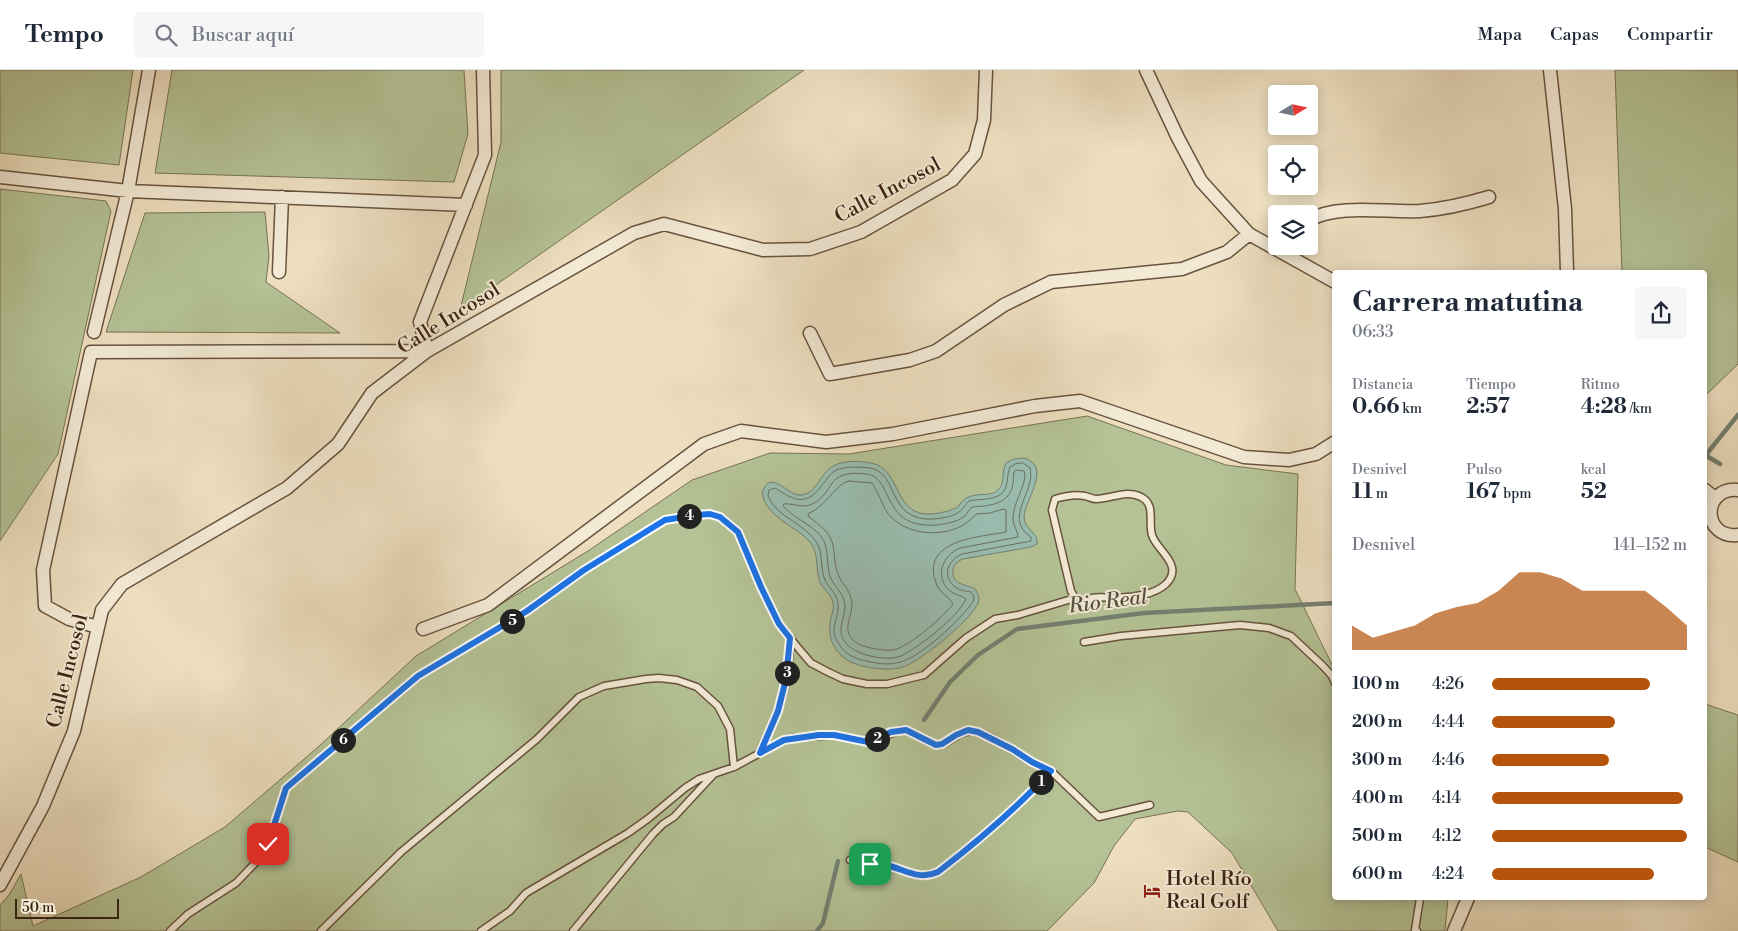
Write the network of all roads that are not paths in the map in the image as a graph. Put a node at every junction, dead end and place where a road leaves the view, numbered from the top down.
1 (149, 70) edge
2 (483, 70) edge
3 (986, 70) edge
4 (1146, 70) edge
5 (1550, 70) edge
6 (0, 177) edge
7 (128, 191) junction
8 (282, 197) junction
9 (1489, 198) dead end
10 (466, 205) junction
11 (1318, 217) edge
12 (1249, 234) junction
13 (1268, 243) edge
14 (1291, 255) edge
15 (1568, 270) edge
16 (279, 272) dead end
17 (1332, 280) edge
18 (94, 332) dead end
19 (810, 334) dead end
20 (427, 350) junction
21 (1332, 444) edge
22 (1738, 490) edge
23 (1710, 494) edge
24 (1708, 510) edge
25 (1738, 535) edge
26 (1082, 602) dead end
27 (98, 627) junction
28 (423, 629) dead end
29 (790, 638) junction
30 (1084, 642) dead end
31 (1332, 676) edge
32 (760, 753) junction
33 (734, 767) junction
34 (1051, 771) junction
35 (714, 774) junction
36 (1150, 805) dead end
37 (850, 860) dead end
38 (0, 885) edge
39 (1420, 900) edge
40 (1467, 900) edge
41 (170, 931) edge
42 (321, 931) edge
43 (481, 931) edge
44 (573, 931) edge
45 (1417, 931) edge
46 (1454, 931) edge

1 - 7 street
2 - 10 street
3 - 20 street, Calle Incosol
4 - 12 street
5 - 15 street
6 - 7 street
7 - 8 street
7 - 18 street
8 - 10 street
8 - 16 street
9 - 11 street
10 - 20 street
12 - 13 street
12 - 19 street
14 - 17 street
20 - 27 street, Calle Incosol
20 - 27 street
21 - 28 street
22 - 23 street
23 - 24 street
24 - 25 street
26 - 29 lane
27 - 38 street, Calle Incosol
29 - 32 lane
29 - 41 lane
30 - 31 lane
32 - 33 lane
32 - 34 lane
33 - 35 lane
33 - 42 lane
34 - 36 lane
34 - 37 lane
35 - 43 lane
35 - 44 lane
39 - 45 lane
40 - 46 street

